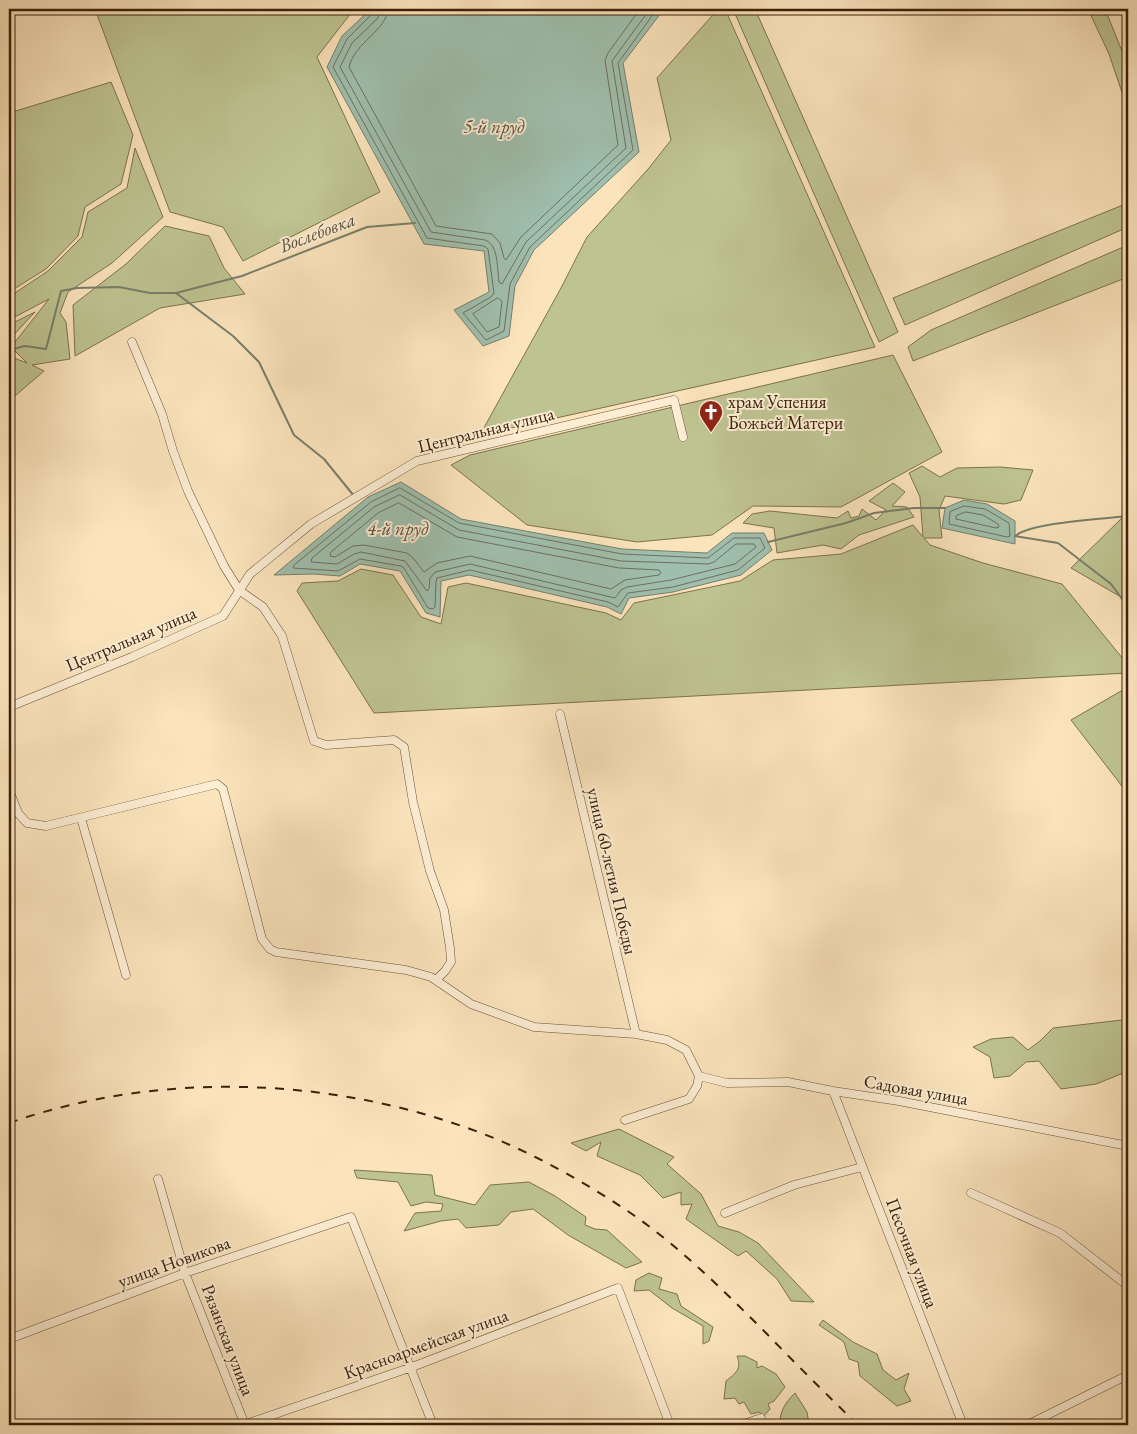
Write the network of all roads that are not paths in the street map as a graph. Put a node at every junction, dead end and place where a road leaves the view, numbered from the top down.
1 (132, 342) dead end
2 (683, 438) dead end
3 (239, 590) junction
4 (9, 707) edge
5 (560, 714) dead end
6 (9, 790) edge
7 (81, 818) junction
8 (126, 975) dead end
9 (436, 980) junction
10 (636, 1034) junction
11 (698, 1076) junction
12 (833, 1091) junction
13 (625, 1120) dead end
14 (1128, 1146) edge
15 (862, 1167) junction
16 (158, 1179) dead end
17 (971, 1194) dead end
18 (725, 1213) dead end
19 (185, 1273) junction
20 (1128, 1286) edge
21 (9, 1339) edge
22 (412, 1367) junction
23 (1128, 1375) edge
24 (761, 1418) dead end
25 (244, 1425) edge
26 (433, 1425) edge
27 (670, 1425) edge
28 (741, 1425) edge
29 (962, 1425) edge
30 (1026, 1425) edge

1 - 3 street
2 - 3 street, Центральная улица
3 - 4 street, Центральная улица
3 - 9 street
5 - 10 street, улица 60-летия Победы
6 - 7 street
7 - 8 street
7 - 9 street
9 - 10 street
10 - 11 street
11 - 12 street, Садовая улица
11 - 13 street
12 - 14 street, Садовая улица
12 - 15 street, Песочная улица
15 - 18 street
15 - 29 street, Песочная улица
16 - 19 street, Рязанская улица
17 - 20 street
19 - 21 street, улица Новикова
19 - 22 street, улица Новикова
19 - 25 street, Рязанская улица
22 - 25 street, Красноармейская улица
22 - 26 street
22 - 27 street, Красноармейская улица
23 - 30 street
24 - 28 street

